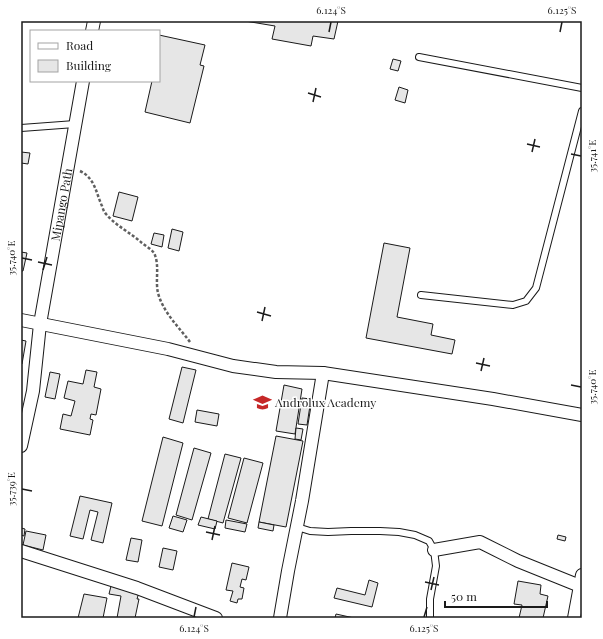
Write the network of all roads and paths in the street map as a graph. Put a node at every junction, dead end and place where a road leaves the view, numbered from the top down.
1 (419, 57) dead end
2 (83, 82) edge
3 (582, 88) edge
4 (582, 112) edge
5 (75, 124) junction
6 (21, 128) edge
7 (68, 168) junction
8 (420, 295) dead end
9 (21, 320) edge
10 (40, 324) junction
11 (195, 356) junction
12 (323, 373) junction
13 (582, 415) edge
14 (21, 446) edge
15 (297, 527) junction
16 (434, 550) junction
17 (21, 551) edge
18 (581, 580) edge
19 (430, 617) dead end
20 (216, 618) edge
21 (280, 618) edge
22 (574, 618) edge

1 - 3 lane
2 - 5 street, Mipango Path
4 - 8 lane
5 - 6 lane
5 - 7 street, Mipango Path
7 - 10 street, Mipango Path
7 - 11 path
9 - 10 street
10 - 11 street
10 - 14 street, Mipango Path
11 - 12 street
12 - 13 street
12 - 15 street
15 - 16 lane
15 - 21 street
16 - 18 street
16 - 19 lane
17 - 20 street
18 - 22 street

